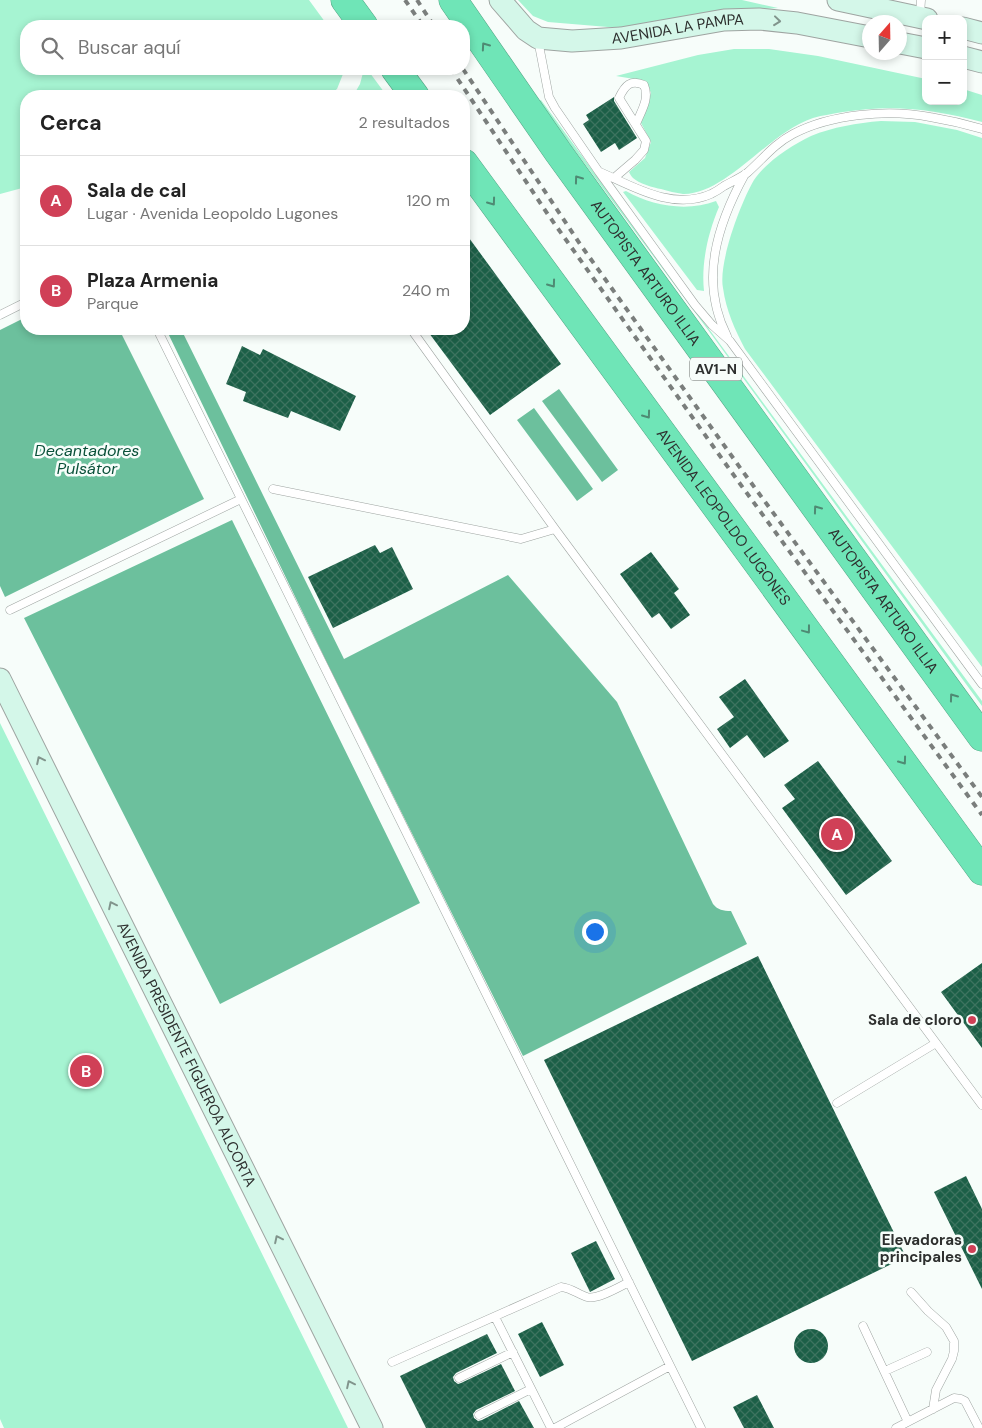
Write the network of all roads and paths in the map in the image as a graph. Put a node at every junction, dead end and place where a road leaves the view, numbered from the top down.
1 (345, 0) edge
2 (453, 0) edge
3 (500, 0) edge
4 (838, 0) edge
5 (923, 12) edge
6 (360, 20) edge
7 (467, 20) edge
8 (470, 25) edge
9 (862, 35) edge
10 (538, 38) junction
11 (907, 44) edge
12 (922, 47) edge
13 (967, 58) edge
14 (982, 62) edge
15 (399, 75) edge
16 (411, 90) edge
17 (636, 124) junction
18 (982, 129) edge
19 (470, 171) edge
20 (599, 172) junction
21 (745, 174) junction
22 (614, 178) junction
23 (20, 305) edge
24 (0, 315) edge
25 (160, 335) edge
26 (414, 335) edge
27 (730, 342) junction
28 (273, 489) dead end
29 (241, 499) junction
30 (555, 529) junction
31 (10, 610) dead end
32 (0, 679) edge
33 (982, 684) edge
34 (982, 736) edge
35 (982, 871) edge
36 (936, 1043) junction
37 (837, 1103) dead end
38 (982, 1105) edge
39 (628, 1282) junction
40 (911, 1292) dead end
41 (495, 1317) junction
42 (863, 1326) dead end
43 (513, 1352) junction
44 (927, 1352) dead end
45 (392, 1362) dead end
46 (670, 1366) junction
47 (885, 1371) junction
48 (459, 1378) dead end
49 (531, 1388) junction
50 (934, 1409) junction
51 (480, 1415) dead end
52 (908, 1422) junction
53 (372, 1428) edge
54 (551, 1428) edge
55 (555, 1428) edge
56 (700, 1428) edge
57 (896, 1428) edge
58 (979, 1428) edge

1 - 6 highway
7 -> 2 highway, AUTOPISTA ARTURO ILLIA / AV1-N
3 - 10 main road
4 - 5 main road
34 -> 8 highway, AUTOPISTA ARTURO ILLIA / AV1-N
10 -> 9 main road, AVENIDA LA PAMPA
10 - 20 lane
11 - 12 main road
13 - 14 main road
15 - 16 highway
17 - 17 lane
17 - 22 lane
18 - 21 lane
19 -> 35 highway, AVENIDA LEOPOLDO LUGONES
20 - 22 lane
20 - 27 lane
21 - 22 lane
21 - 27 lane
23 - 24 lane
25 - 29 lane
26 - 30 lane
27 - 33 lane
28 - 30 lane
29 - 31 lane
29 - 39 lane
30 - 36 lane
53 -> 32 main road, AVENIDA PRESIDENTE FIGUEROA ALCORTA
36 - 37 lane
36 - 38 lane
39 - 41 lane
39 - 46 lane
40 - 50 lane
41 - 43 lane
41 - 45 lane
42 - 47 lane
43 - 48 lane
43 - 49 lane
44 - 47 lane
46 - 55 lane
46 - 56 lane
47 - 52 lane
49 - 51 lane
49 - 54 lane
50 - 52 lane
50 - 58 lane
52 - 57 lane

